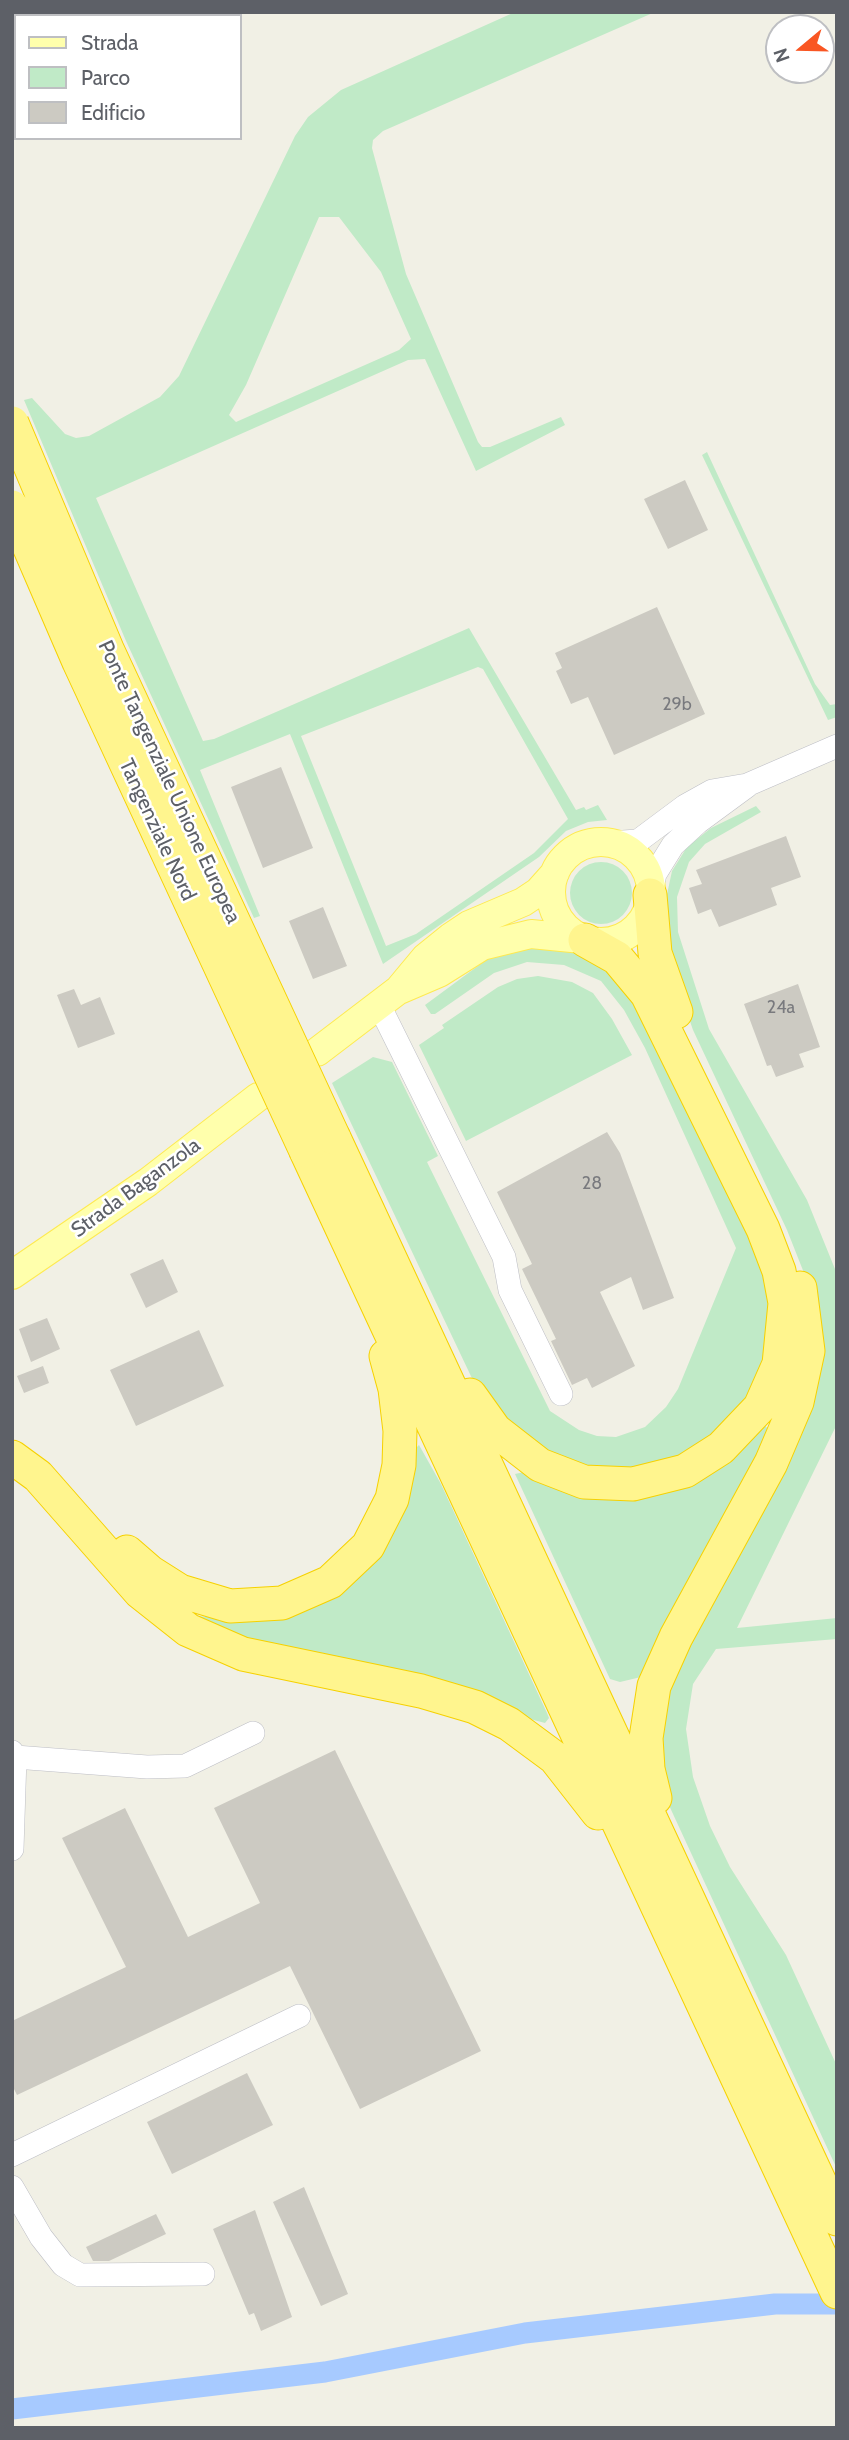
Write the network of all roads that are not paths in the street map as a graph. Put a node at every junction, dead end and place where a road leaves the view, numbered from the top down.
1 (12, 423) edge
2 (12, 507) edge
3 (837, 746) edge
4 (752, 783) junction
5 (608, 843) junction
6 (555, 873) junction
7 (650, 895) junction
8 (585, 940) junction
9 (388, 998) junction
10 (317, 1052) dead end
11 (258, 1097) dead end
12 (319, 1154) junction
13 (361, 1195) junction
14 (12, 1275) edge
15 (561, 1394) dead end
16 (12, 1438) edge
17 (12, 1457) edge
18 (253, 1733) dead end
19 (14, 1754) edge
20 (13, 1840) edge
21 (701, 1927) junction
22 (299, 2016) dead end
23 (729, 2061) junction
24 (12, 2155) edge
25 (12, 2188) edge
26 (837, 2219) edge
27 (204, 2274) dead end
28 (837, 2292) edge

1 - 12 highway, Ponte Tangenziale Unione Europea, bridge
2 - 12 highway, Tangenziale Nord, bridge
3 - 4 street
4 - 5 street
4 - 7 street
5 - 6 main road
5 - 7 main road
6 - 8 main road
6 - 9 main road
7 - 8 main road
7 - 21 highway
8 - 9 main road
8 - 13 highway
9 - 10 main road
9 - 15 street
11 - 14 main road, Strada Baganzola
12 - 13 highway
12 - 16 highway
12 - 23 highway
13 - 21 highway
17 - 23 highway
18 - 19 street
19 - 20 street
21 - 26 highway
22 - 24 street
23 - 28 highway
25 - 27 street

